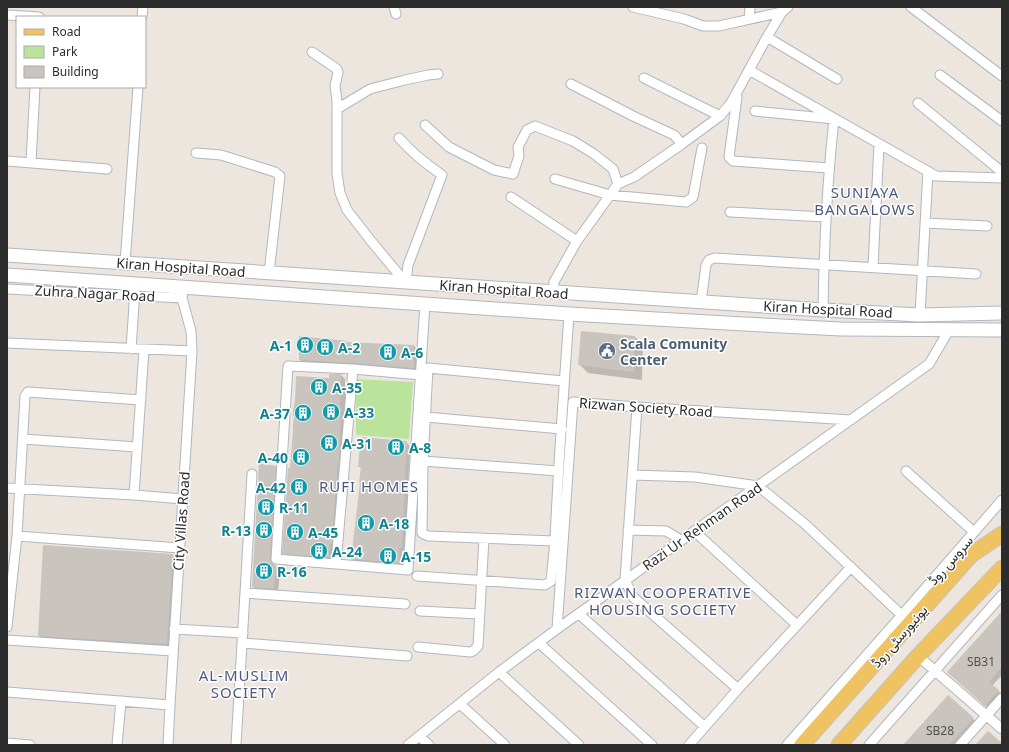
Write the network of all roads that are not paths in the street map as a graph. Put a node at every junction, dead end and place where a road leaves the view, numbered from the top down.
1 (633, 7) edge
2 (750, 7) edge
3 (911, 7) edge
4 (785, 10) edge
5 (7, 15) edge
6 (23, 16) edge
7 (749, 19) junction
8 (767, 37) junction
9 (312, 52) dead end
10 (749, 70) junction
11 (438, 74) dead end
12 (940, 74) dead end
13 (1002, 76) edge
14 (644, 78) dead end
15 (837, 80) dead end
16 (571, 84) dead end
17 (35, 88) edge
18 (138, 88) edge
19 (737, 91) junction
20 (918, 103) dead end
21 (337, 109) junction
22 (755, 111) dead end
23 (720, 116) junction
24 (834, 119) junction
25 (1002, 121) edge
26 (425, 124) dead end
27 (399, 138) dead end
28 (682, 144) junction
29 (879, 144) junction
30 (702, 148) dead end
31 (196, 153) dead end
32 (7, 161) edge
33 (31, 162) junction
34 (829, 168) junction
35 (107, 169) dead end
36 (928, 171) junction
37 (1002, 172) edge
38 (1002, 178) edge
39 (555, 179) dead end
40 (618, 184) junction
41 (610, 195) junction
42 (511, 197) dead end
43 (730, 212) dead end
44 (826, 217) junction
45 (925, 222) junction
46 (987, 226) dead end
47 (577, 241) junction
48 (7, 255) edge
49 (125, 263) junction
50 (824, 265) junction
51 (873, 267) junction
52 (922, 270) junction
53 (269, 273) junction
54 (976, 274) dead end
55 (7, 275) edge
56 (406, 283) junction
57 (7, 289) edge
58 (135, 290) junction
59 (553, 292) junction
60 (183, 293) junction
61 (701, 302) junction
62 (425, 303) junction
63 (823, 310) junction
64 (842, 310) junction
65 (1002, 313) edge
66 (569, 314) junction
67 (920, 314) junction
68 (841, 330) junction
69 (949, 330) junction
70 (1002, 330) edge
71 (7, 342) edge
72 (131, 349) junction
73 (144, 350) junction
74 (192, 351) junction
75 (353, 370) junction
76 (421, 375) junction
77 (564, 381) junction
78 (141, 400) junction
79 (637, 407) junction
80 (426, 417) junction
81 (851, 420) junction
82 (562, 429) junction
83 (23, 439) junction
84 (137, 447) junction
85 (423, 462) junction
86 (558, 471) junction
87 (906, 471) dead end
88 (252, 474) dead end
89 (632, 474) junction
90 (758, 486) junction
91 (7, 488) edge
92 (20, 488) junction
93 (134, 495) junction
94 (183, 499) junction
95 (1002, 500) edge
96 (628, 530) junction
97 (694, 531) junction
98 (974, 532) junction
99 (1002, 534) edge
100 (17, 536) junction
101 (484, 538) junction
102 (682, 540) junction
103 (554, 541) junction
104 (180, 548) junction
105 (336, 563) junction
106 (851, 567) junction
107 (1002, 568) edge
108 (417, 576) dead end
109 (482, 580) junction
110 (625, 580) junction
111 (245, 593) junction
112 (1002, 595) edge
113 (405, 604) dead end
114 (420, 611) dead end
115 (479, 614) junction
116 (579, 614) junction
117 (906, 619) junction
118 (797, 625) junction
119 (7, 627) edge
120 (174, 629) junction
121 (557, 629) junction
122 (243, 633) junction
123 (7, 640) edge
124 (243, 643) junction
125 (539, 643) junction
126 (418, 647) dead end
127 (173, 651) junction
128 (406, 656) dead end
129 (918, 656) junction
130 (935, 670) junction
131 (499, 672) junction
132 (738, 689) junction
133 (7, 692) edge
134 (1002, 698) edge
135 (121, 701) junction
136 (460, 704) junction
137 (170, 705) junction
138 (986, 715) junction
139 (705, 727) junction
140 (1002, 729) edge
141 (420, 736) junction
142 (7, 743) edge
143 (30, 745) edge
144 (117, 745) edge
145 (168, 745) edge
146 (236, 745) edge
147 (408, 745) edge
148 (429, 745) edge
149 (505, 745) edge
150 (579, 745) edge
151 (652, 745) edge
152 (689, 745) edge
153 (787, 745) edge
154 (802, 745) edge
155 (839, 745) edge
156 (869, 745) edge
157 (960, 745) edge

1 - 7 street
2 - 7 street
3 - 13 street
4 - 7 street
4 - 8 street
5 - 6 street
8 - 10 street
8 - 15 street
9 - 21 street
10 - 19 street
10 - 24 street
11 - 21 street
12 - 25 street
14 - 23 street
16 - 28 street
17 - 33 street
18 - 49 street
19 - 23 street
19 - 34 street
20 - 37 street
21 - 56 street
22 - 24 street
23 - 28 street
24 - 29 street
24 - 34 street
26 - 40 street
27 - 56 street
28 - 40 street
29 - 36 street
29 - 51 street
30 - 41 street
31 - 53 street
32 - 33 street
33 - 35 street
34 - 44 street
36 - 38 street
36 - 45 street
39 - 41 street
40 - 41 street
41 - 47 street
42 - 47 street
43 - 44 street
44 - 50 street
45 - 46 street
45 - 52 street
47 - 59 street
48 - 49 main road, Kiran Hospital Road
49 - 53 main road, Kiran Hospital Road
50 - 51 street
50 - 61 street
50 - 63 street
51 - 52 street
52 - 54 street
52 - 67 street
53 - 56 main road, Kiran Hospital Road
55 - 58 main road, Kiran Hospital Road
56 - 59 main road, Kiran Hospital Road
57 - 58 street, Zuhra Nagar Road
58 - 60 main road, Kiran Hospital Road
58 - 72 street
59 - 61 main road, Kiran Hospital Road
60 - 62 main road, Kiran Hospital Road
60 - 74 street, City Villas Road
61 - 63 main road, Kiran Hospital Road
62 - 66 main road, Kiran Hospital Road
62 - 76 street
63 - 64 main road, Kiran Hospital Road
64 - 67 main road, Kiran Hospital Road
64 - 68 main road
65 - 67 main road, Kiran Hospital Road
66 - 68 main road, Kiran Hospital Road
66 - 77 street
68 - 69 main road, Kiran Hospital Road
69 - 70 main road, Kiran Hospital Road
69 - 81 street, Razi Ur Rehman Road
71 - 72 street
72 - 73 street
73 - 74 street
73 - 78 street
74 - 94 street, City Villas Road
75 - 76 street
75 - 105 street
75 - 105 street
76 - 105 street
77 - 80 street
77 - 82 street
78 - 83 street
78 - 84 street
79 - 81 street, Rizwan Society Road
79 - 89 street
79 - 121 street, Rizwan Society Road
80 - 82 street
80 - 85 street
81 - 90 street, Razi Ur Rehman Road
82 - 86 street
83 - 84 street
83 - 92 street
84 - 93 street
85 - 86 street
85 - 101 street
86 - 103 street
87 - 98 street
88 - 111 street
89 - 90 street
89 - 96 street
90 - 97 street, Razi Ur Rehman Road
90 - 106 street
91 - 92 street
92 - 93 street
92 - 100 street
93 - 94 street
94 - 104 street, City Villas Road
95 - 98 street, سروس روڈ
96 - 102 street
96 - 110 street
97 - 102 street, Razi Ur Rehman Road
97 - 118 street
98 - 117 street, سروس روڈ
99 - 117 main road, یونیورسٹی روڈ
100 - 104 street
100 - 119 street
101 - 103 street
101 - 109 street
102 - 110 street, Razi Ur Rehman Road
103 - 109 street
104 - 120 street, City Villas Road
106 - 117 street
106 - 118 street
107 - 129 main road, یونیورسٹی روڈ
108 - 109 street
109 - 115 street
110 - 116 street, Razi Ur Rehman Road
110 - 132 street
111 - 113 street
111 - 122 street
112 - 130 street
114 - 115 street
115 - 126 street
116 - 121 street, Razi Ur Rehman Road
116 - 139 street
117 - 153 street, سروس روڈ
117 - 154 main road, یونیورسٹی روڈ
118 - 132 street
120 - 122 street
120 - 127 street, City Villas Road
121 - 125 street, Razi Ur Rehman Road
122 - 124 street
123 - 127 street
124 - 128 street
124 - 146 street
125 - 131 street, Razi Ur Rehman Road
125 - 151 street
127 - 137 street, City Villas Road
129 - 130 street
129 - 155 main road, یونیورسٹی روڈ
130 - 138 street
130 - 156 street
131 - 136 street, Razi Ur Rehman Road
131 - 150 street
132 - 139 street
133 - 135 street
134 - 138 street
135 - 137 street
135 - 144 street
136 - 141 street, Razi Ur Rehman Road
136 - 149 street
137 - 145 street, City Villas Road
138 - 140 street
138 - 157 street
139 - 152 street
141 - 147 street, Razi Ur Rehman Road
141 - 148 street
142 - 143 street

